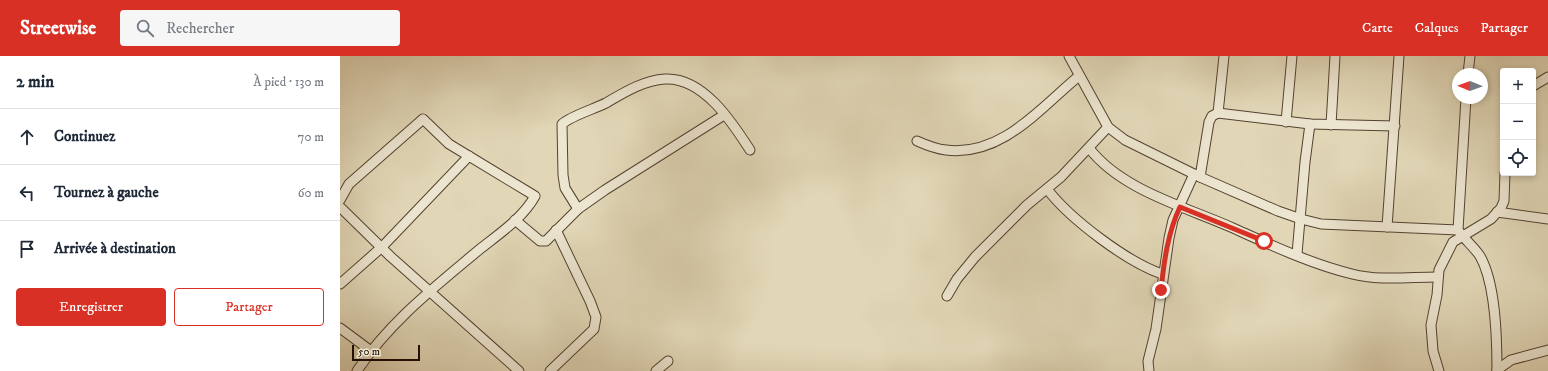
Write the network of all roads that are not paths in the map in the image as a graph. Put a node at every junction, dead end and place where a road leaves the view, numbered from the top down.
1 (1069, 56) edge
2 (1224, 56) edge
3 (1292, 56) edge
4 (1335, 56) edge
5 (1399, 56) edge
6 (1470, 56) edge
7 (1469, 68) edge
8 (1079, 76) junction
9 (1548, 77) edge
10 (1536, 84) edge
11 (1466, 104) edge
12 (1218, 113) junction
13 (724, 115) junction
14 (1286, 122) junction
15 (1310, 124) junction
16 (1331, 125) junction
17 (1395, 126) junction
18 (1108, 127) junction
19 (917, 141) dead end
20 (1089, 148) junction
21 (750, 150) dead end
22 (469, 156) junction
23 (1197, 175) junction
24 (1505, 176) edge
25 (1047, 189) junction
26 (340, 200) edge
27 (340, 207) edge
28 (1180, 207) junction
29 (578, 209) junction
30 (1497, 212) junction
31 (1301, 219) junction
32 (1548, 219) edge
33 (515, 220) junction
34 (1387, 227) junction
35 (556, 230) junction
36 (1461, 234) junction
37 (382, 247) junction
38 (1297, 254) junction
39 (1162, 274) junction
40 (1437, 277) junction
41 (340, 284) edge
42 (431, 291) junction
43 (947, 296) dead end
44 (340, 328) edge
45 (1548, 350) edge
46 (371, 351) junction
47 (668, 361) dead end
48 (357, 371) edge
49 (518, 371) edge
50 (550, 371) edge
51 (656, 371) edge
52 (1149, 371) edge
53 (1439, 371) edge
54 (1497, 371) edge

1 - 8 street
2 - 12 street
3 - 14 street
4 - 16 street
5 - 17 street
6 - 7 street
8 - 18 street
8 - 19 street
9 - 10 street
11 - 36 street
12 - 14 street
12 - 23 street
13 - 21 street
13 - 29 street
13 - 29 street
14 - 15 street
15 - 16 street
15 - 31 street
16 - 17 street
17 - 34 street
18 - 20 street
18 - 23 street
20 - 25 street
20 - 28 street
22 - 26 street
22 - 33 street
22 - 37 street
23 - 28 street
23 - 31 street
24 - 30 street
25 - 39 street
25 - 43 street
27 - 37 street
28 - 38 street
28 - 39 street
29 - 35 street
30 - 32 street
30 - 36 street
31 - 34 street
31 - 38 street
33 - 35 street
33 - 42 street
34 - 36 street
35 - 50 street
36 - 40 street
36 - 54 street
37 - 41 street
37 - 42 street
38 - 40 street
39 - 52 street
40 - 53 street
42 - 46 street
42 - 49 street
44 - 46 street
45 - 54 street
46 - 48 street
47 - 51 street

